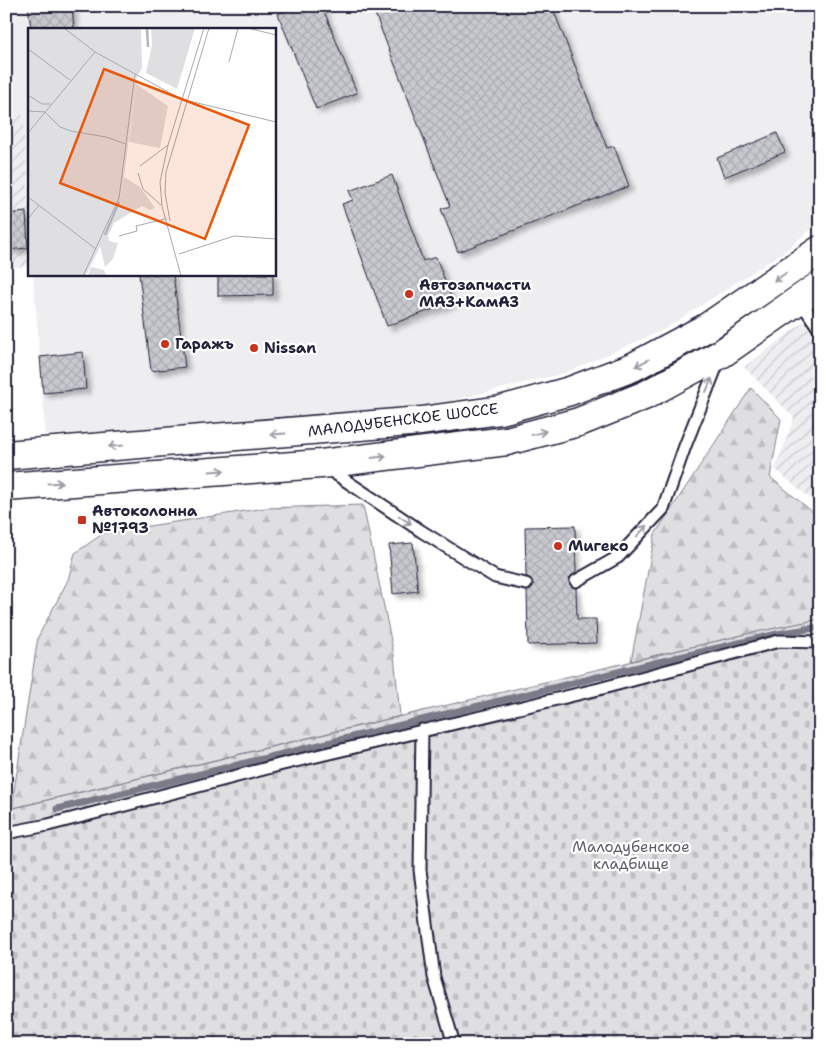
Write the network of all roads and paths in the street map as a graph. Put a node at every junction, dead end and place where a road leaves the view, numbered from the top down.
1 (820, 250) edge
2 (809, 292) edge
3 (820, 330) edge
4 (722, 354) junction
5 (6, 455) edge
6 (321, 464) junction
7 (6, 487) edge
8 (576, 581) dead end
9 (526, 584) dead end
10 (820, 642) edge
11 (422, 730) junction
12 (6, 833) edge
13 (454, 1044) edge

1 -> 5 highway, МАЛОДУБЕНСКОЕ ШОССЕ
2 - 3 lane
2 - 4 highway
6 -> 4 highway
8 -> 4 lane
7 -> 6 highway
6 -> 9 lane
10 - 11 lane
11 - 12 lane
11 - 13 lane

